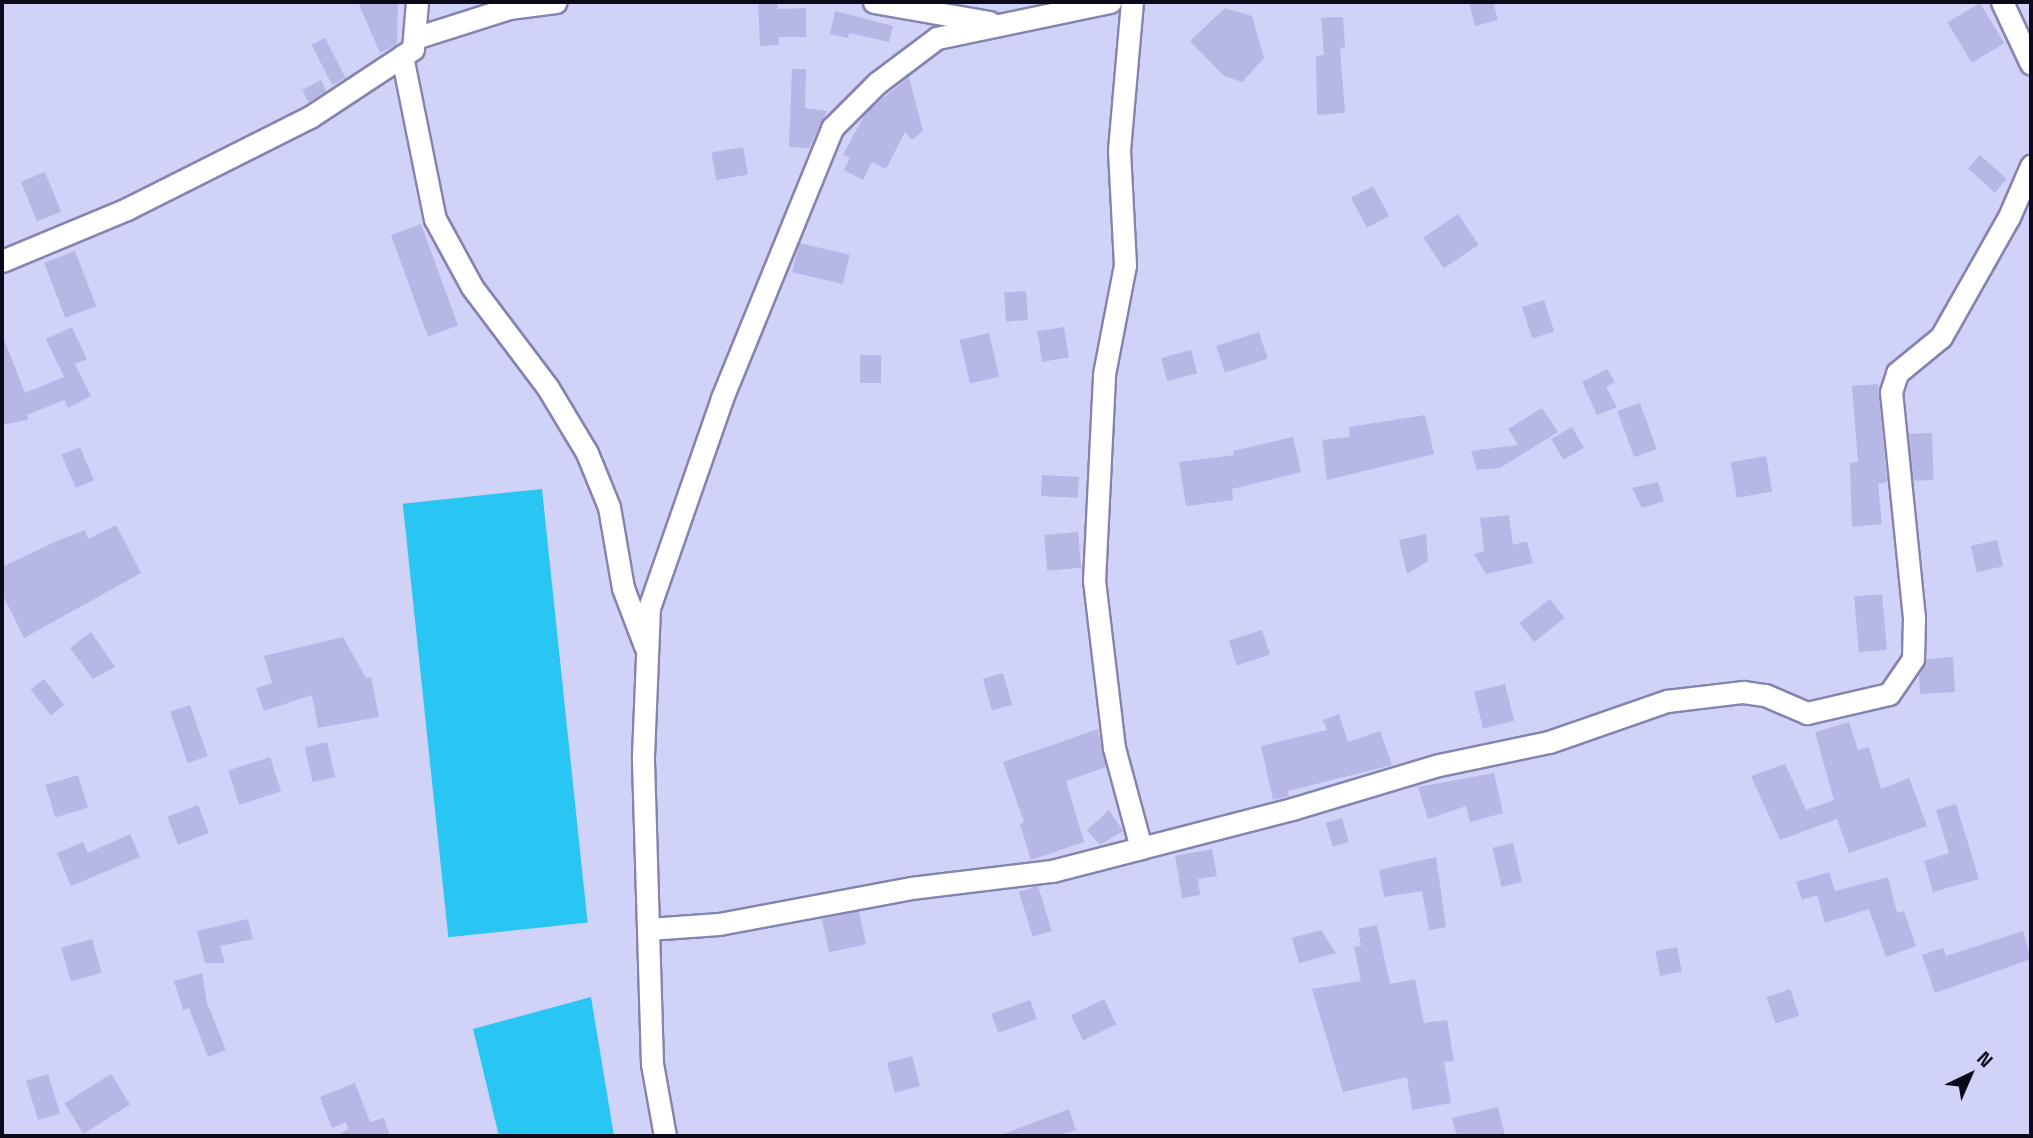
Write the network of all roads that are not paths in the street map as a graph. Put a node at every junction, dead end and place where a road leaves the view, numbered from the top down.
1 (416, 2) edge
2 (556, 2) edge
3 (874, 2) edge
4 (1110, 2) edge
5 (1132, 2) edge
6 (2002, 2) edge
7 (1004, 24) junction
8 (415, 38) junction
9 (402, 56) junction
10 (2031, 64) edge
11 (2031, 166) edge
12 (2, 261) edge
13 (648, 650) junction
14 (1141, 848) junction
15 (648, 929) junction
16 (665, 1136) edge

1 - 8 street
2 - 8 street
3 - 7 street
4 - 7 street
5 - 14 street
6 - 10 street
7 - 13 street
8 - 9 street
9 - 12 street
9 - 13 street
11 - 14 street
13 - 15 street
14 - 15 street
15 - 16 street

